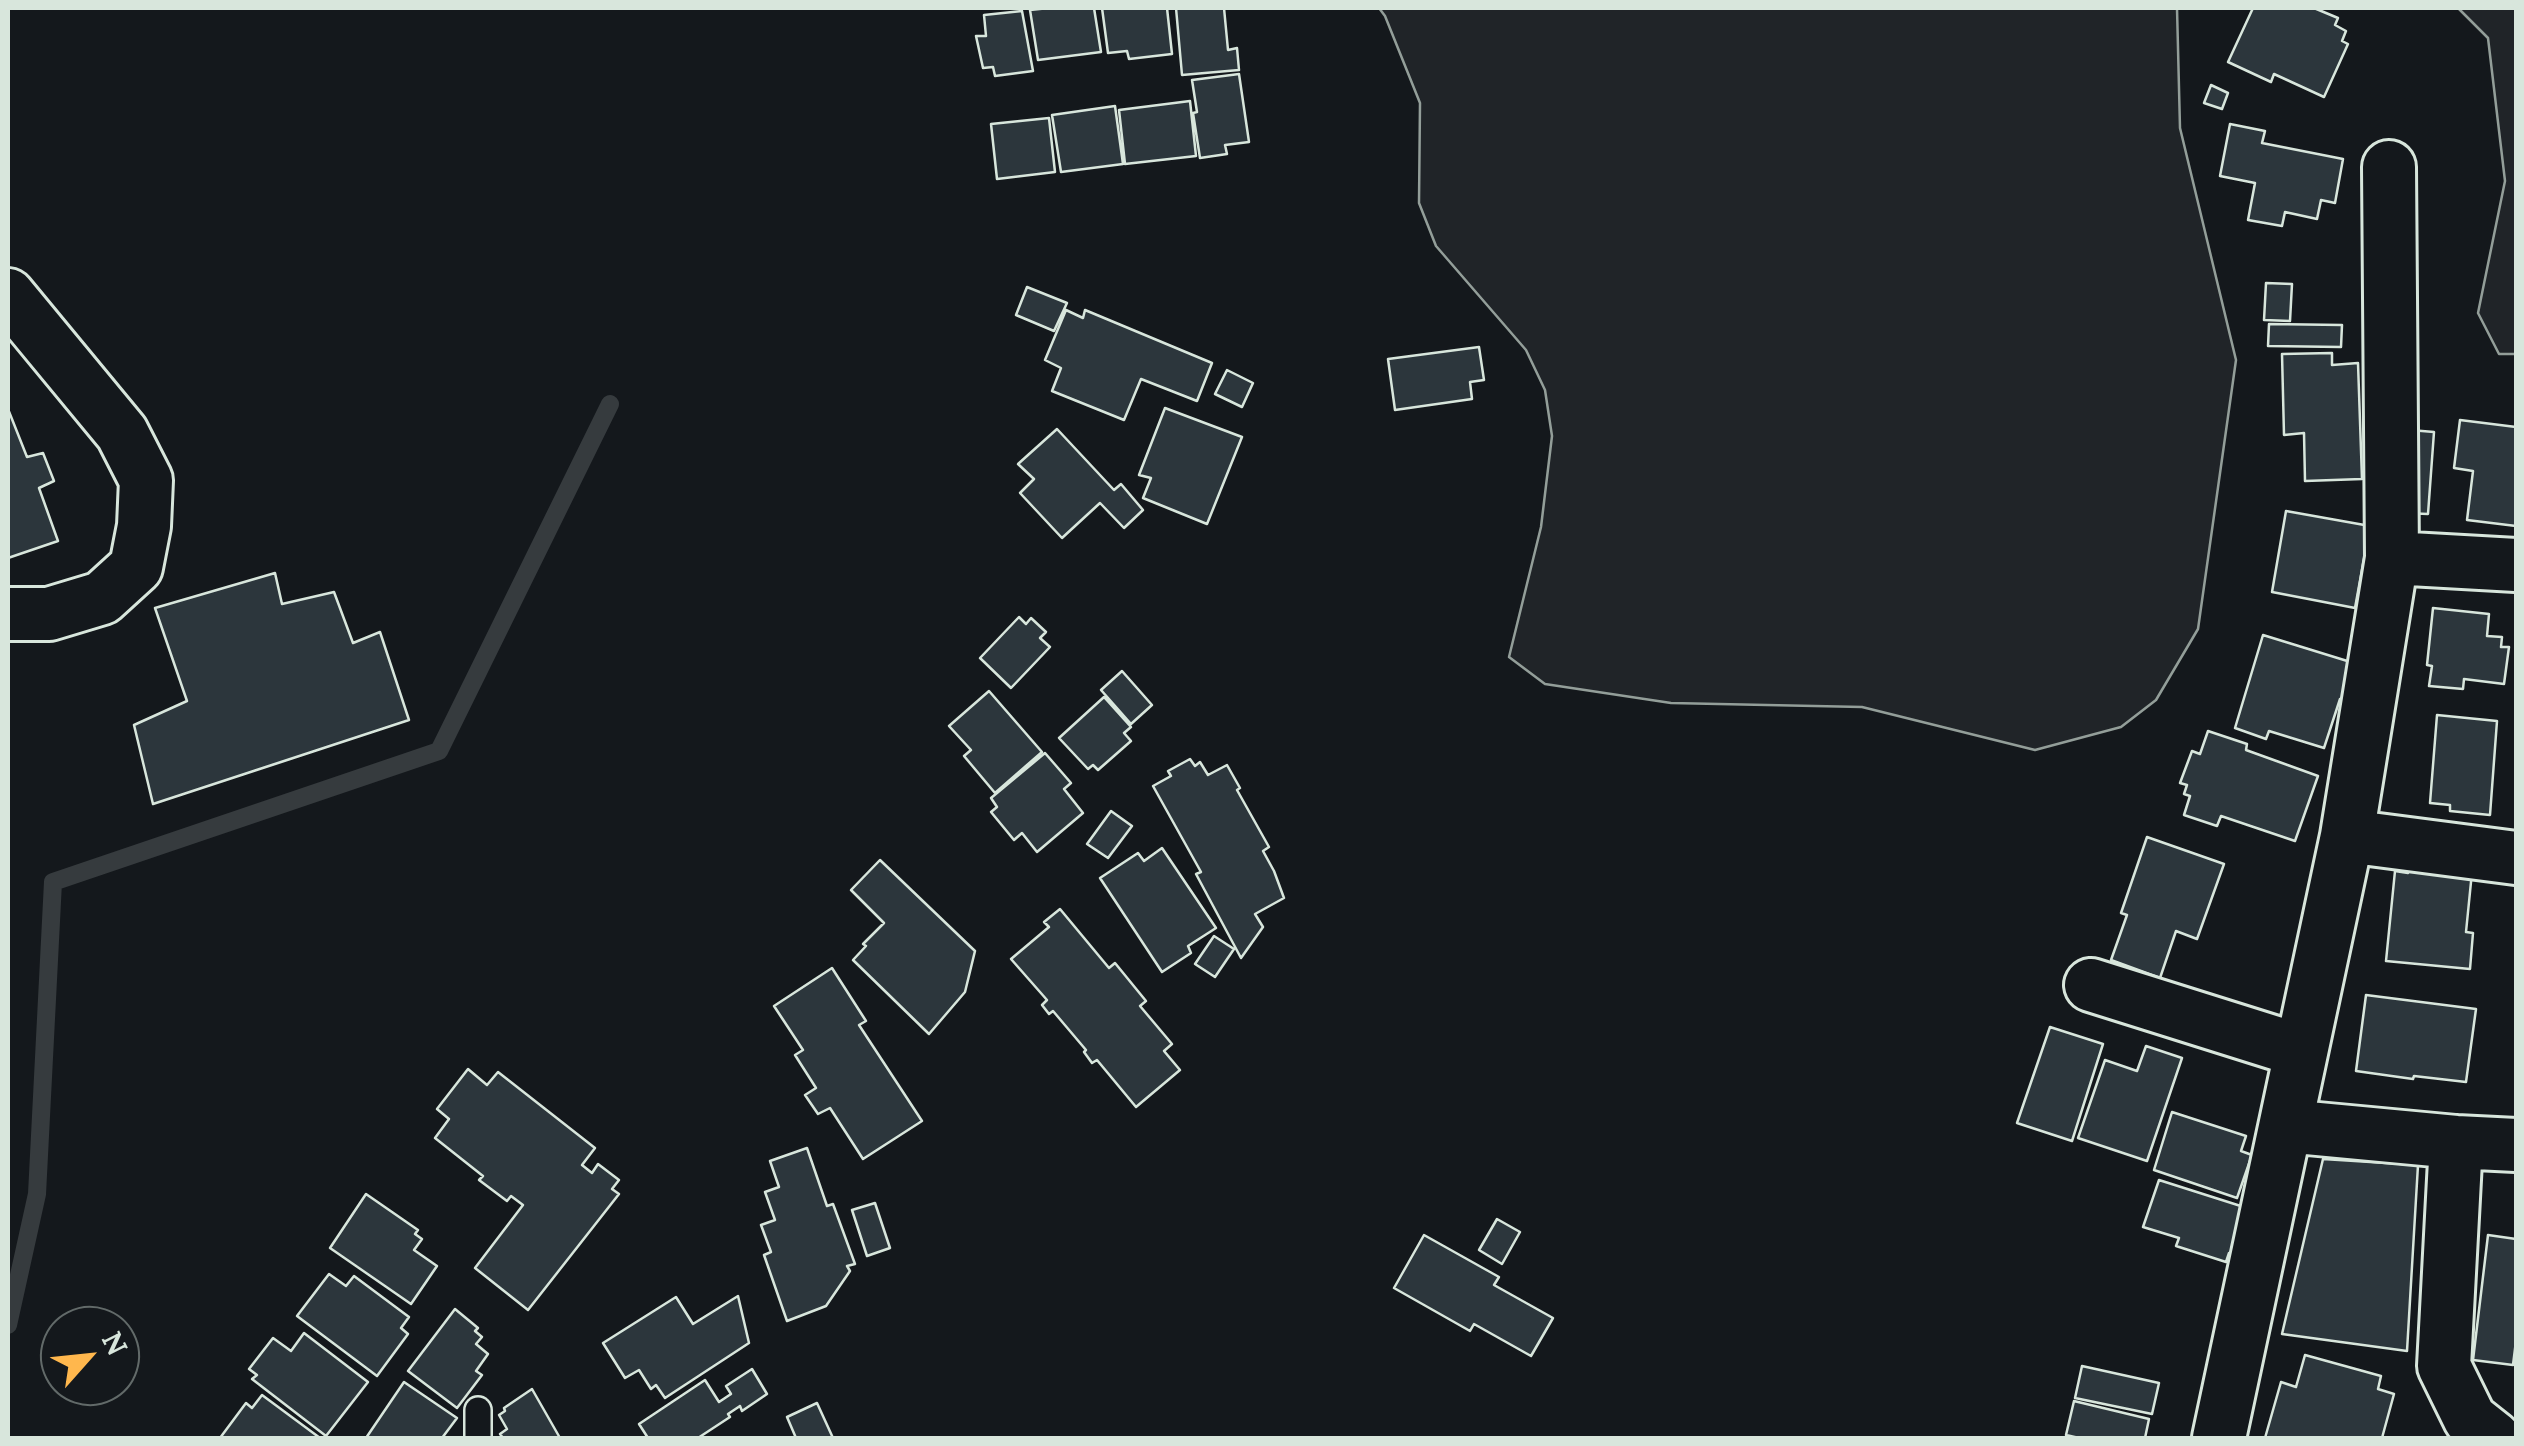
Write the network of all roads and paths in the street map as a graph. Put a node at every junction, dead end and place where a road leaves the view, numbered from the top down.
1 (2388, 166) dead end
2 (8, 295) edge
3 (2392, 558) junction
4 (2516, 565) edge
5 (8, 614) edge
6 (2347, 836) junction
7 (2516, 858) edge
8 (2091, 985) dead end
9 (2301, 1051) junction
10 (2286, 1126) junction
11 (2456, 1142) junction
12 (2516, 1146) edge
13 (478, 1410) dead end
14 (478, 1438) edge
15 (2219, 1438) edge
16 (2494, 1438) edge

1 - 3 street
2 - 5 street
3 - 4 street
3 - 6 street
6 - 7 street
6 - 9 street
8 - 9 street
9 - 10 street
10 - 11 street
10 - 15 street
11 - 12 street
11 - 16 street
13 - 14 lane

